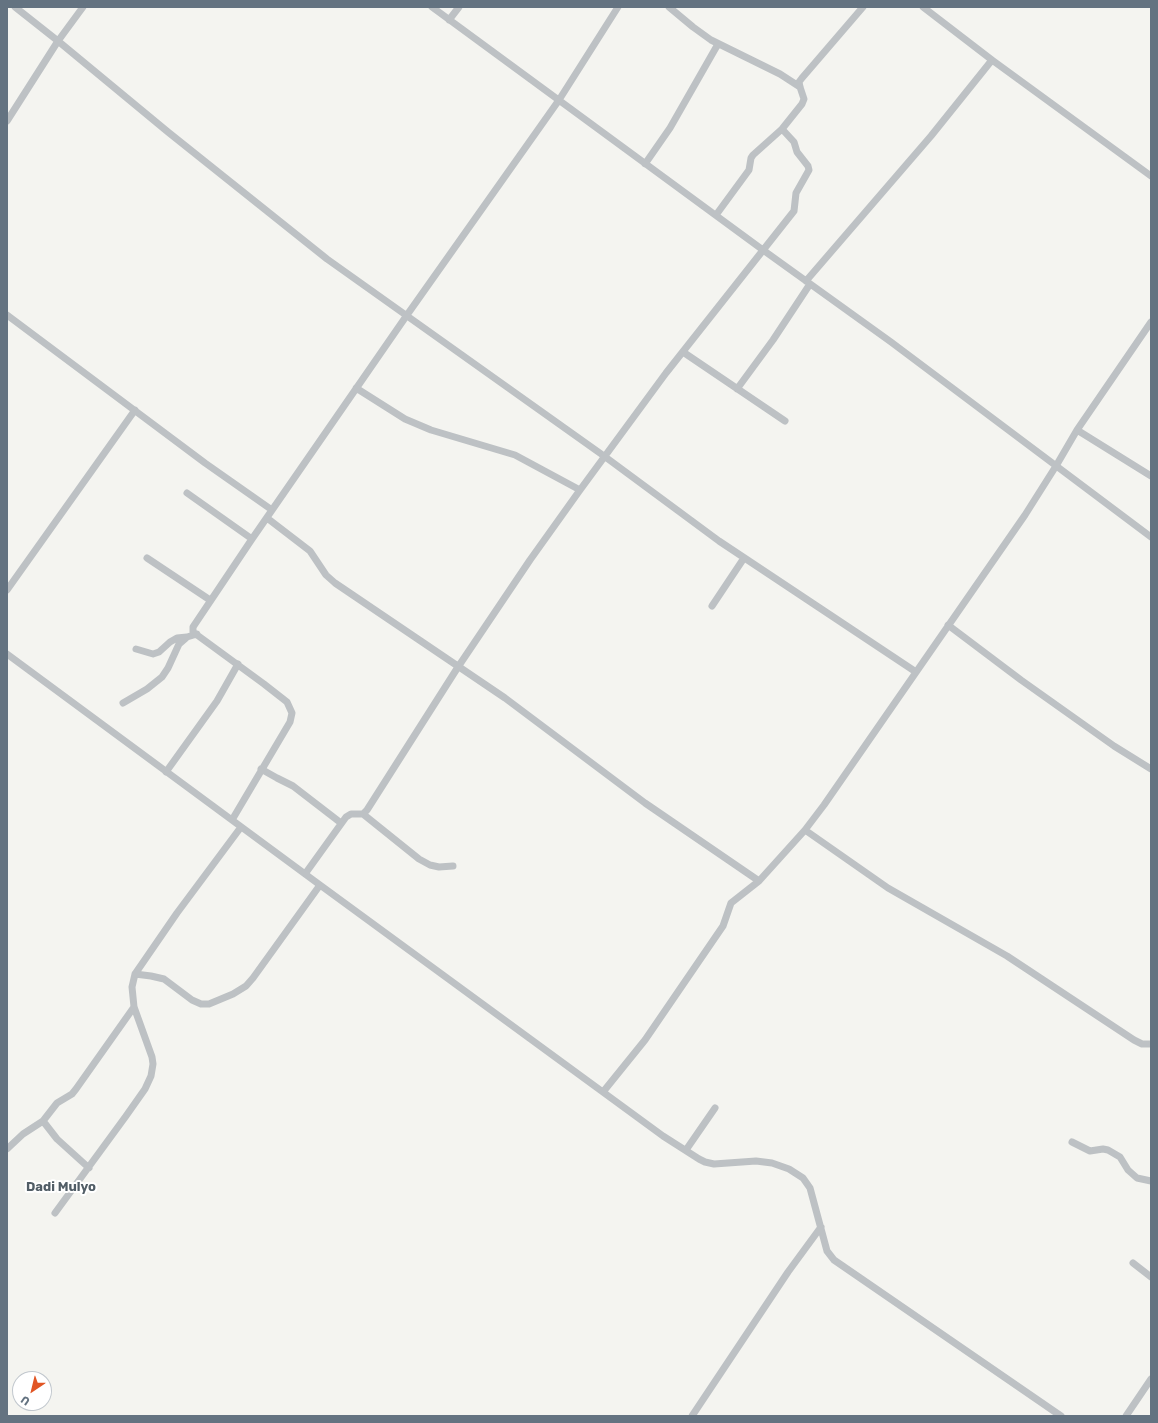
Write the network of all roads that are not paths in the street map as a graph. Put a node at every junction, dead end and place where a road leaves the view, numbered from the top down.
1 (15, 7) edge
2 (83, 7) edge
3 (432, 7) edge
4 (459, 7) edge
5 (618, 7) edge
6 (668, 7) edge
7 (863, 7) edge
8 (923, 7) edge
9 (450, 20) junction
10 (58, 41) junction
11 (718, 44) junction
12 (992, 60) junction
13 (800, 87) junction
14 (559, 100) junction
15 (7, 121) edge
16 (782, 129) junction
17 (645, 164) junction
18 (1151, 176) edge
19 (716, 215) junction
20 (763, 250) junction
21 (808, 283) junction
22 (7, 315) edge
23 (407, 315) junction
24 (1151, 322) edge
25 (683, 352) junction
26 (356, 388) junction
27 (737, 389) junction
28 (135, 410) junction
29 (785, 421) dead end
30 (1076, 430) junction
31 (604, 456) junction
32 (1056, 466) junction
33 (1151, 476) edge
34 (580, 490) junction
35 (187, 493) dead end
36 (272, 510) junction
37 (267, 518) junction
38 (1151, 537) edge
39 (252, 539) junction
40 (147, 558) dead end
41 (744, 558) junction
42 (7, 590) edge
43 (210, 600) junction
44 (712, 606) dead end
45 (948, 625) junction
46 (197, 634) junction
47 (187, 638) junction
48 (136, 649) dead end
49 (7, 654) edge
50 (238, 664) junction
51 (458, 666) junction
52 (916, 672) junction
53 (123, 703) dead end
54 (261, 769) junction
55 (1151, 769) edge
56 (166, 772) junction
57 (363, 814) junction
58 (232, 820) junction
59 (341, 823) junction
60 (241, 827) junction
61 (805, 830) junction
62 (453, 866) dead end
63 (305, 874) junction
64 (759, 880) junction
65 (320, 885) junction
66 (135, 974) junction
67 (134, 1006) junction
68 (1151, 1044) edge
69 (603, 1092) junction
70 (716, 1108) dead end
71 (43, 1121) junction
72 (1072, 1142) dead end
73 (7, 1149) edge
74 (686, 1150) junction
75 (89, 1168) junction
76 (1151, 1181) edge
77 (55, 1213) dead end
78 (821, 1227) junction
79 (1133, 1263) dead end
80 (1151, 1277) edge
81 (1151, 1379) edge
82 (692, 1416) edge
83 (1061, 1416) edge
84 (1126, 1416) edge

1 - 10 street
2 - 10 street
3 - 9 street
4 - 9 street
5 - 14 street
6 - 11 street
7 - 13 street
8 - 12 street
9 - 14 street
10 - 15 street
10 - 23 street
11 - 13 street
11 - 17 street
12 - 18 street
12 - 21 street
13 - 16 street
14 - 17 street
14 - 23 street
16 - 19 street
16 - 20 street
17 - 19 street
19 - 20 street
20 - 21 street
20 - 25 street
21 - 27 street
21 - 32 street
22 - 28 street
23 - 26 street
23 - 31 street
24 - 30 street
25 - 27 street
25 - 31 street
26 - 34 street
26 - 36 street
27 - 29 street
28 - 36 street
28 - 42 street
30 - 32 street
30 - 33 street
31 - 34 street
31 - 41 street
32 - 38 street
32 - 45 street
34 - 51 street
35 - 39 street
36 - 37 street
37 - 39 street
37 - 51 street
39 - 43 street
40 - 43 street
41 - 44 street
41 - 52 street
43 - 46 street
45 - 52 street
45 - 55 street
46 - 47 street
46 - 50 street
47 - 48 street
47 - 53 street
49 - 56 street
50 - 54 street
50 - 56 street
51 - 57 street
51 - 64 street
52 - 61 street
54 - 58 street
54 - 59 street
56 - 58 street
57 - 59 street
57 - 62 street
58 - 60 street
59 - 63 street
60 - 63 street
60 - 66 street
61 - 64 street
61 - 68 street
63 - 65 street
64 - 69 street
65 - 66 street
65 - 69 street
66 - 67 street
67 - 71 street
67 - 75 street
69 - 74 street
70 - 74 street
71 - 73 street
71 - 75 street
72 - 76 street
74 - 78 street
75 - 77 street
78 - 82 street
78 - 83 street
79 - 80 street
81 - 84 street

